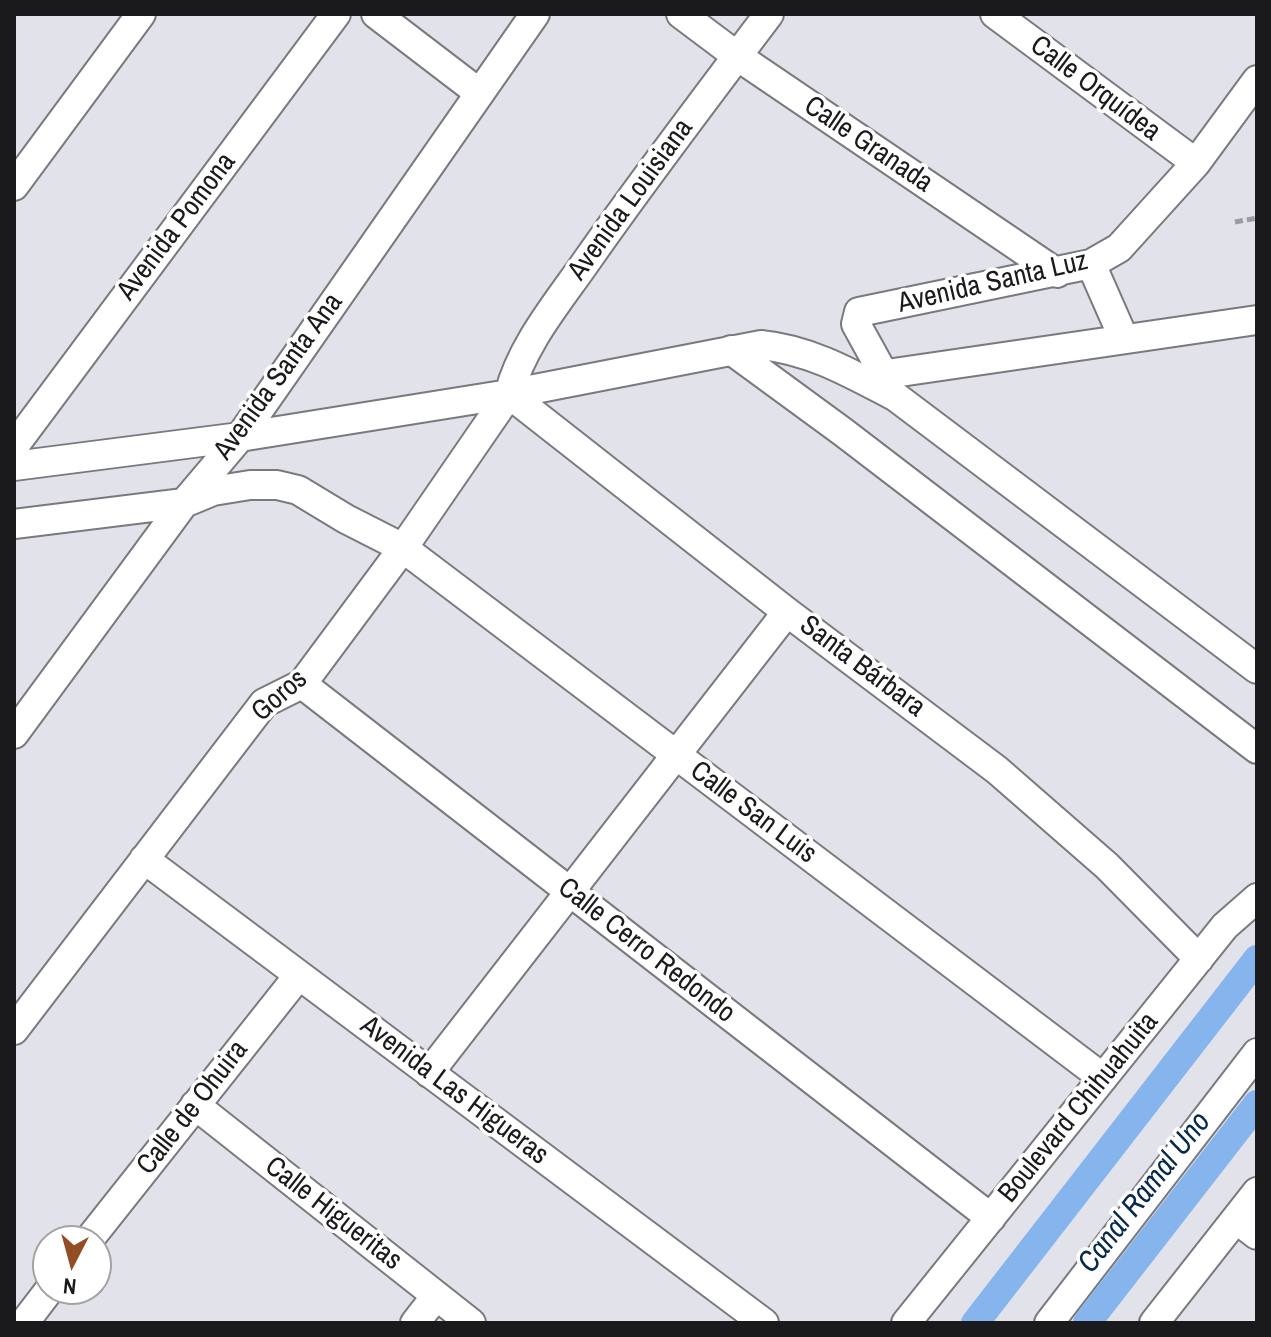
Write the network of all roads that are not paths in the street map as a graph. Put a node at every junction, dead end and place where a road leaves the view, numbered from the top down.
1 (141, 14) edge
2 (336, 14) edge
3 (376, 14) edge
4 (535, 14) edge
5 (681, 14) edge
6 (769, 14) edge
7 (995, 14) edge
8 (737, 56) junction
9 (1257, 80) edge
10 (478, 92) junction
11 (1196, 163) junction
12 (14, 186) edge
13 (1091, 264) junction
14 (1057, 273) junction
15 (1257, 320) edge
16 (1124, 339) junction
17 (731, 350) junction
18 (871, 376) junction
19 (509, 394) junction
20 (240, 437) junction
21 (15, 448) edge
22 (184, 503) junction
23 (14, 524) edge
24 (403, 548) junction
25 (787, 612) junction
26 (1257, 669) edge
27 (302, 684) junction
28 (14, 734) edge
29 (1257, 749) edge
30 (676, 755) junction
31 (144, 859) junction
32 (570, 891) junction
33 (1257, 898) edge
34 (1199, 959) junction
35 (299, 975) junction
36 (14, 1030) edge
37 (1257, 1053) edge
38 (429, 1073) junction
39 (1103, 1078) junction
40 (195, 1105) junction
41 (1257, 1192) edge
42 (991, 1218) junction
43 (101, 1225) edge
44 (1246, 1227) edge
45 (436, 1296) junction
46 (38, 1305) edge
47 (24, 1323) edge
48 (415, 1323) edge
49 (471, 1323) edge
50 (764, 1323) edge
51 (906, 1323) edge
52 (1049, 1323) edge
53 (1154, 1323) edge

1 - 12 street
2 - 21 street, Avenida Pomona
3 - 10 street
4 - 10 street, Avenida Santa Ana
5 - 8 street, Calle Granada
6 - 8 street, Avenida Louisiana
7 - 11 street, Calle Orquídea
8 - 14 street, Calle Granada
8 - 19 street, Avenida Louisiana
9 - 11 street, Avenida Santa Luz
10 - 20 street, Avenida Santa Ana
11 - 13 street, Avenida Santa Luz
13 - 14 street, Avenida Santa Luz
13 - 16 street
14 - 18 street, Avenida Santa Luz
15 - 16 street
16 - 18 street
17 - 18 street
17 - 19 street
17 - 29 street
18 - 26 street
19 - 20 street
19 - 24 street, Goros
19 - 25 street, Santa Bárbara
20 - 21 street
20 - 22 street, Avenida Santa Ana
22 - 23 street, Calle San Luis
22 - 24 street, Calle San Luis
22 - 28 street, Avenida Santa Ana
24 - 27 street, Goros
24 - 30 street, Calle San Luis
25 - 30 street
25 - 34 street, Santa Bárbara
27 - 31 street, Goros
27 - 32 street, Calle Cerro Redondo
30 - 32 street
30 - 39 street, Calle San Luis
31 - 35 street, Avenida Las Higueras
31 - 36 street, Goros
32 - 38 street
32 - 42 street, Calle Cerro Redondo
33 - 34 street, Boulevard Chihuahuita
34 - 39 street, Boulevard Chihuahuita
35 - 38 street, Avenida Las Higueras
35 - 40 street, Calle de Ohuira
37 - 52 street
38 - 50 street, Avenida Las Higueras
39 - 42 street, Boulevard Chihuahuita
40 - 43 street, Calle de Ohuira
40 - 45 street, Calle Higueritas
41 - 44 street
42 - 51 street, Boulevard Chihuahuita
44 - 53 street
45 - 48 street
45 - 49 street, Calle Higueritas
46 - 47 street

